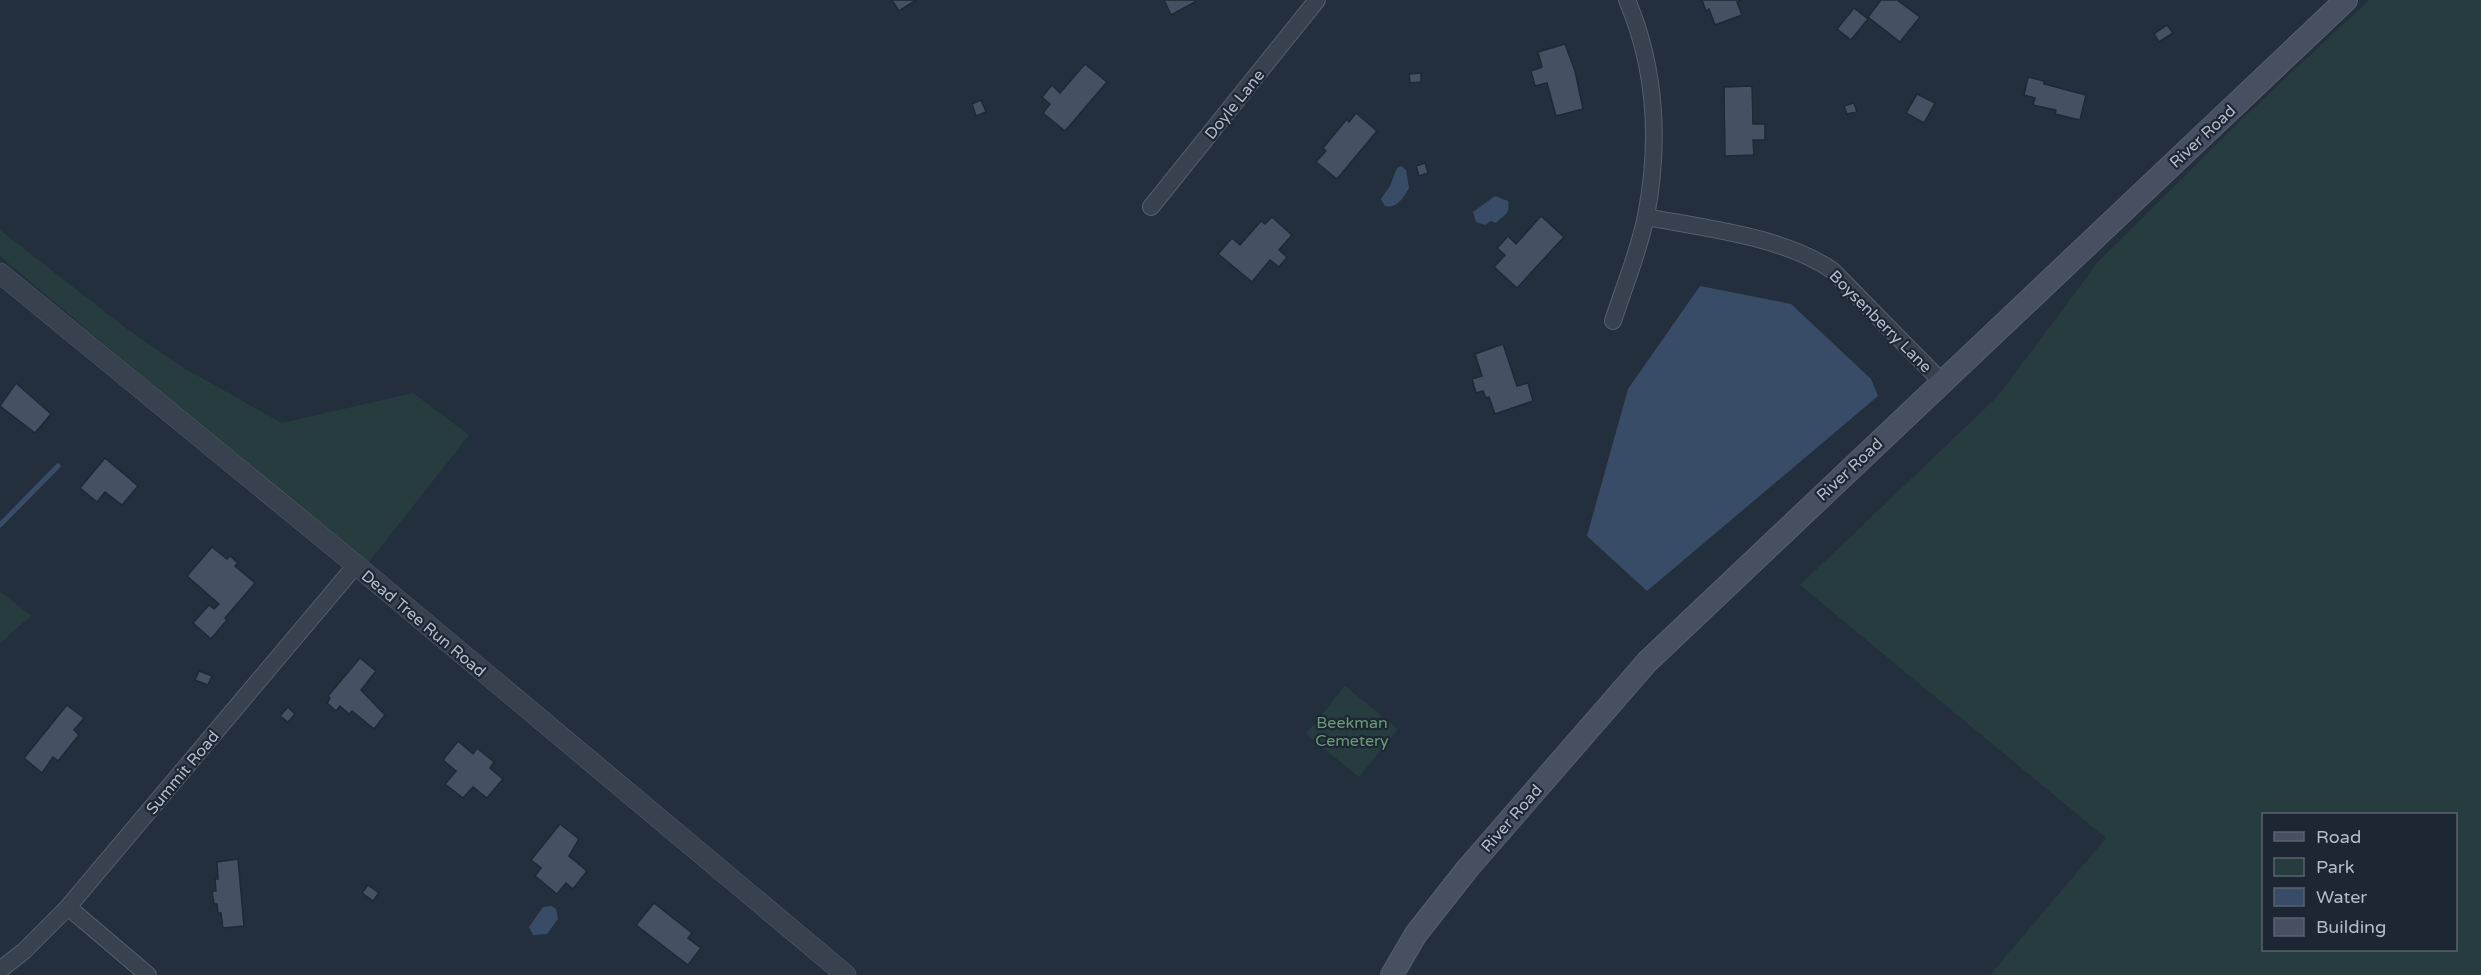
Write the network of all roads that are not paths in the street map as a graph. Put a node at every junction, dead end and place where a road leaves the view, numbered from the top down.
1 (1317, 0) edge
2 (1627, 0) edge
3 (2346, 0) edge
4 (1151, 207) dead end
5 (1646, 217) junction
6 (0, 273) edge
7 (1613, 321) dead end
8 (1942, 382) junction
9 (356, 565) junction
10 (68, 908) junction
11 (0, 970) edge
12 (148, 975) edge
13 (846, 975) edge
14 (1392, 975) edge

1 - 4 street, Doyle Lane
2 - 5 street
3 - 8 main road, River Road
5 - 7 street
5 - 8 street, Boysenberry Lane
6 - 9 street, Dead Tree Run Road
8 - 14 main road, River Road
9 - 10 street, Summit Road
9 - 13 street, Dead Tree Run Road
10 - 11 street, Summit Road
10 - 12 street

